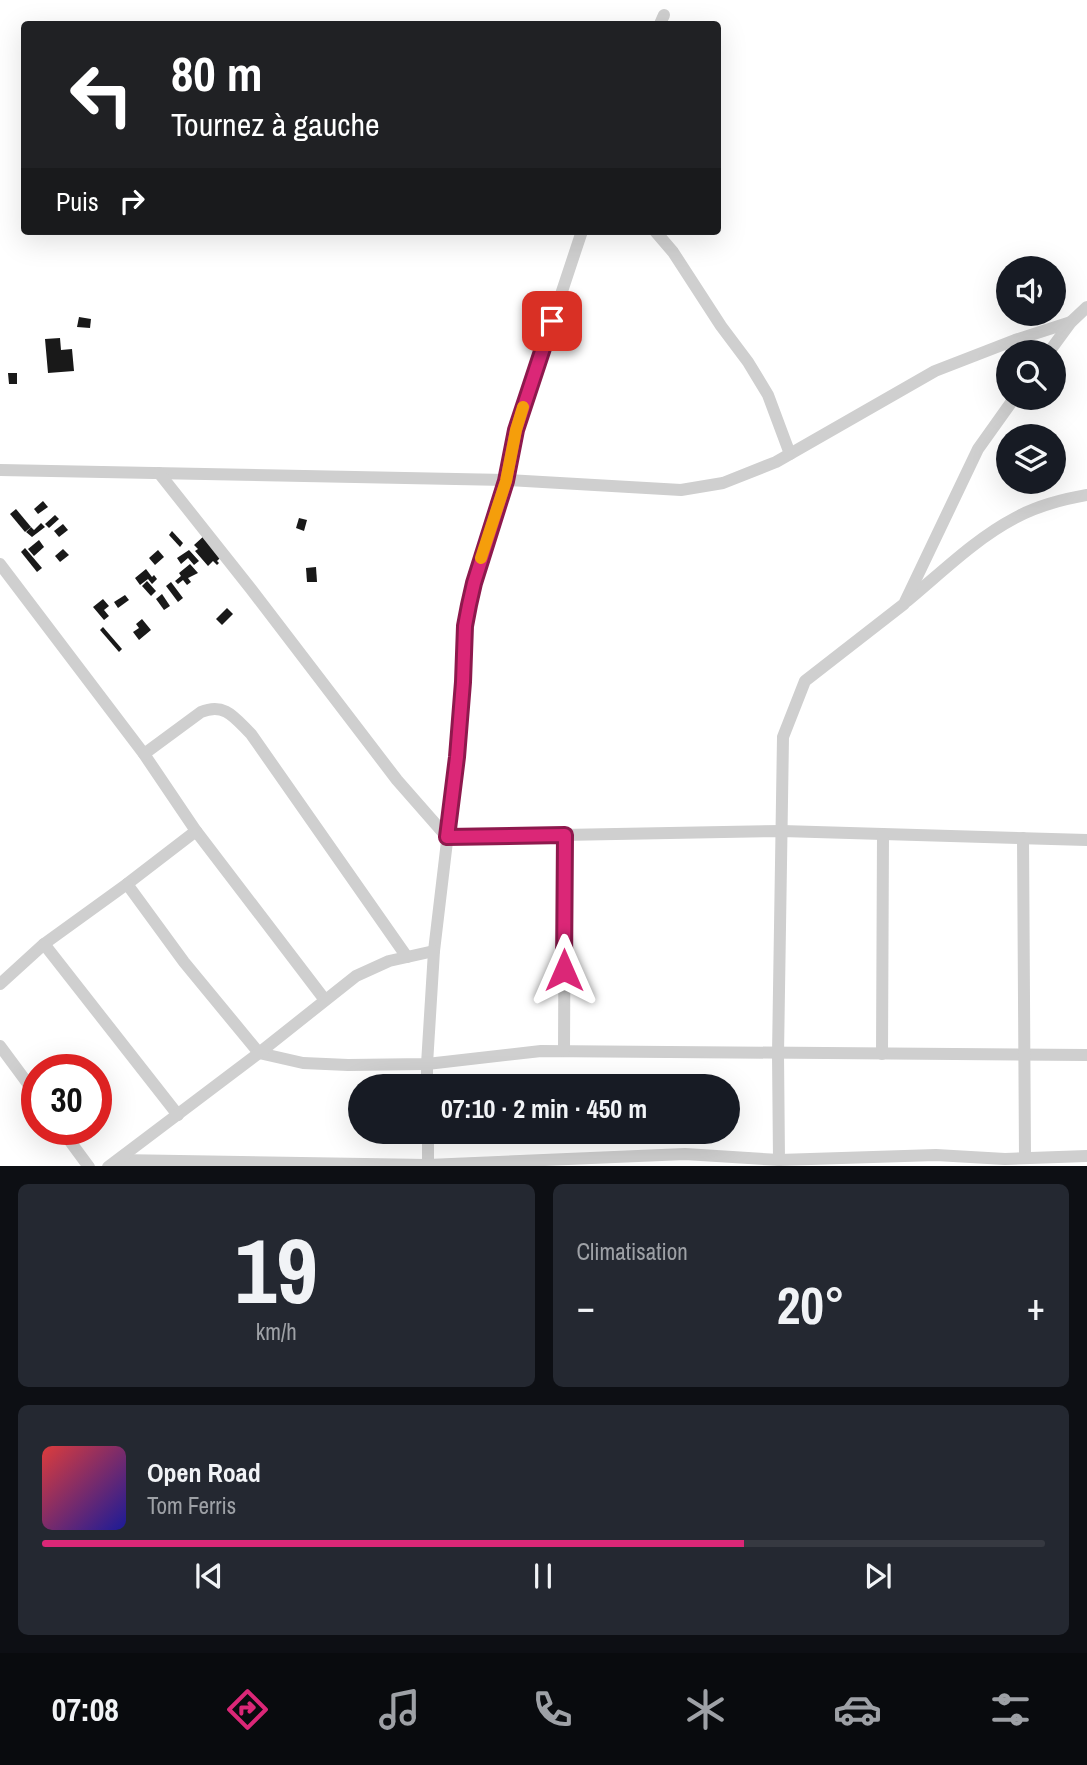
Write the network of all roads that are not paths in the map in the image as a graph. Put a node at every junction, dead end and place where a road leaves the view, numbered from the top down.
1 (581, 235) edge
2 (658, 235) edge
3 (1087, 307) edge
4 (1072, 322) junction
5 (1058, 340) edge
6 (1005, 410) edge
7 (790, 454) junction
8 (0, 470) edge
9 (159, 473) junction
10 (506, 481) junction
11 (1087, 495) edge
12 (1, 569) edge
13 (904, 604) junction
14 (144, 754) junction
15 (197, 831) junction
16 (782, 831) junction
17 (883, 834) junction
18 (565, 835) junction
19 (447, 837) junction
20 (1023, 838) junction
21 (1087, 840) edge
22 (127, 884) junction
23 (44, 944) junction
24 (434, 951) junction
25 (407, 957) junction
26 (0, 984) edge
27 (325, 1000) junction
28 (0, 1046) edge
29 (564, 1051) junction
30 (259, 1053) junction
31 (778, 1054) junction
32 (881, 1054) junction
33 (1025, 1054) junction
34 (1087, 1055) edge
35 (427, 1064) junction
36 (21, 1074) edge
37 (427, 1074) edge
38 (178, 1115) junction
39 (428, 1144) edge
40 (73, 1145) edge
41 (1087, 1156) edge
42 (1026, 1158) junction
43 (686, 1160) edge
44 (779, 1160) junction
45 (937, 1161) edge
46 (113, 1163) edge
47 (88, 1166) edge
48 (428, 1166) edge

1 - 10 street
2 - 7 street
3 - 4 street
4 - 5 street
4 - 7 street
6 - 13 street
7 - 10 street
8 - 9 street
9 - 10 street
9 - 19 street
10 - 19 street
11 - 13 street
12 - 14 street
13 - 16 street
14 - 15 street
14 - 25 street
15 - 22 street
15 - 27 street
16 - 17 street
16 - 18 street
16 - 31 street
17 - 20 street
17 - 32 street
18 - 19 street
18 - 29 street
19 - 24 street
20 - 21 street
20 - 33 street
22 - 23 street
22 - 30 street
23 - 26 street
23 - 38 street
24 - 25 street
24 - 35 street
25 - 27 street
27 - 30 street
28 - 36 street
29 - 31 street
29 - 35 street
30 - 35 street
30 - 38 street
31 - 32 street
31 - 44 street
32 - 33 street
33 - 34 street
33 - 42 street
35 - 37 street
38 - 46 street
39 - 48 street
40 - 47 street
41 - 42 street
42 - 45 street
43 - 44 street
43 - 48 street
44 - 45 street
46 - 48 street

